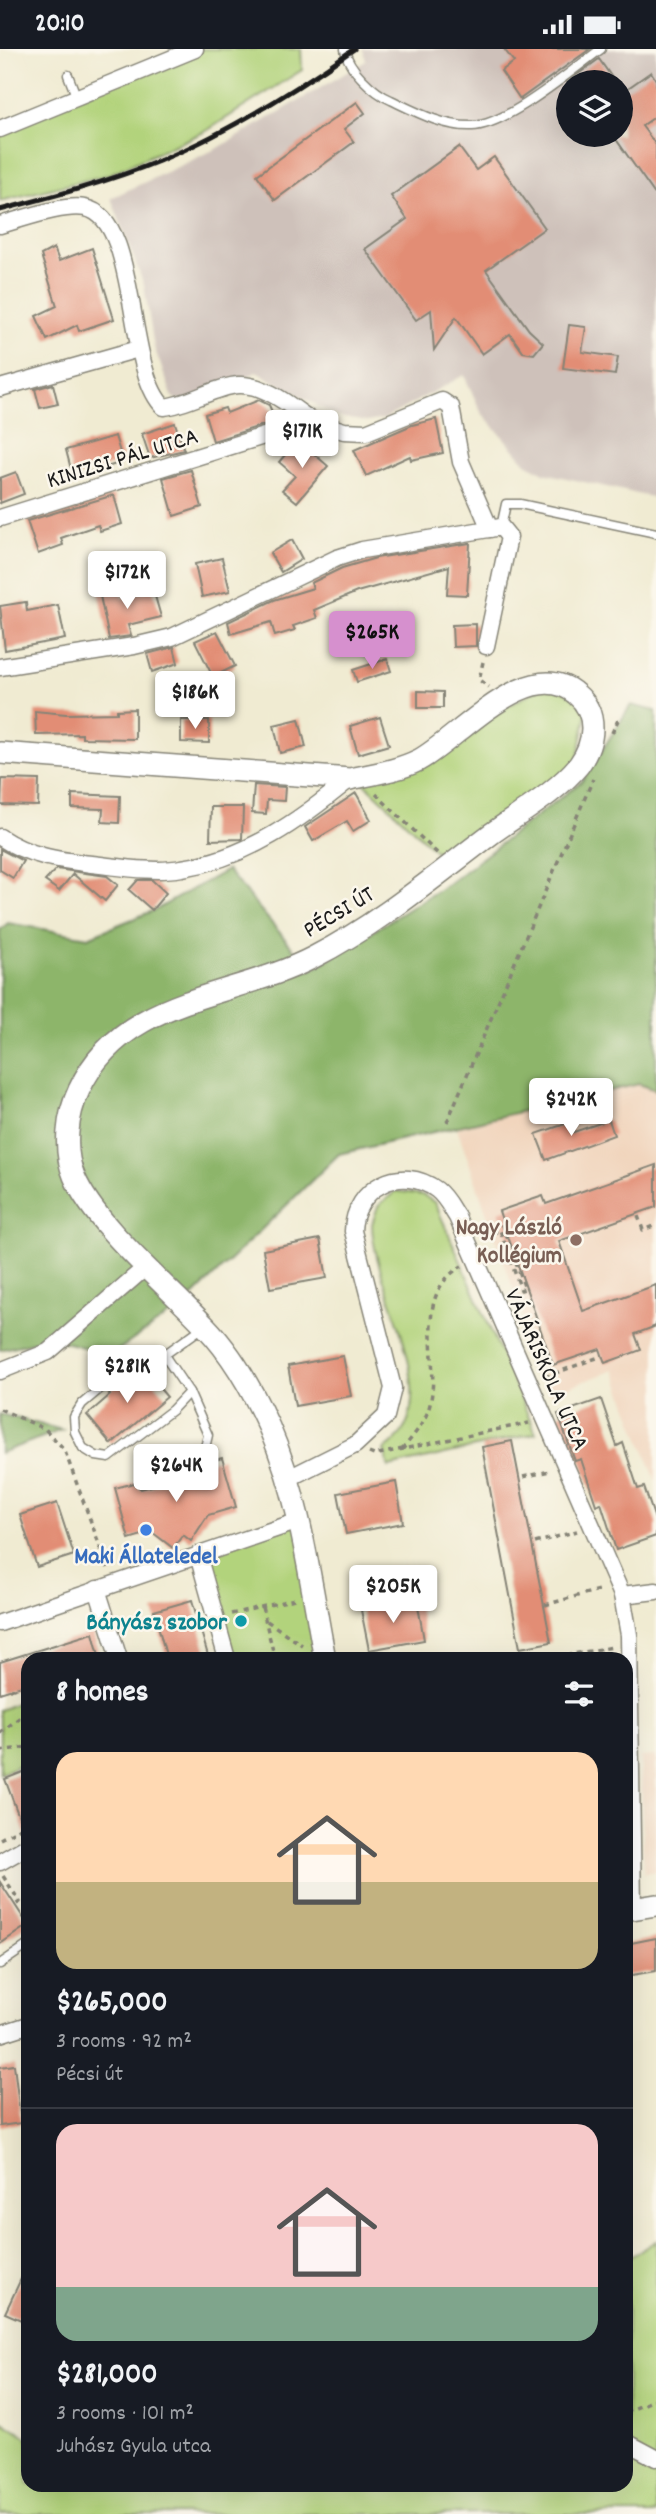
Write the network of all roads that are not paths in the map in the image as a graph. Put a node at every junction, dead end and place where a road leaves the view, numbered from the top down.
1 (195, 49) edge
2 (345, 49) edge
3 (601, 49) edge
4 (168, 54) edge
5 (68, 75) dead end
6 (77, 98) junction
7 (0, 129) edge
8 (0, 225) edge
9 (138, 349) junction
10 (0, 388) edge
11 (312, 421) junction
12 (0, 518) edge
13 (496, 528) junction
14 (656, 533) edge
15 (486, 646) road end
16 (0, 667) edge
17 (0, 754) edge
18 (354, 778) junction
19 (0, 837) edge
20 (146, 1266) junction
21 (205, 1325) junction
22 (164, 1355) junction
23 (0, 1371) edge
24 (189, 1392) junction
25 (289, 1478) junction
26 (139, 1480) dead end
27 (299, 1521) junction
28 (198, 1555) junction
29 (97, 1590) junction
30 (620, 1590) junction
31 (656, 1591) edge
32 (0, 1623) edge
33 (117, 1652) edge
34 (225, 1652) edge
35 (324, 1652) edge
36 (629, 1652) edge
37 (21, 1850) edge
38 (0, 1862) edge
39 (656, 1905) edge
40 (633, 1909) edge
41 (21, 1950) edge
42 (0, 1963) edge
43 (21, 2027) edge
44 (0, 2034) edge
45 (633, 2446) edge
46 (656, 2458) edge

1 - 4 street
2 - 3 lane
4 - 6 street
5 - 6 lane
6 - 7 street
8 - 9 street
9 - 10 street
9 - 11 street
11 - 12 street, KINIZSI PÁL UTCA
11 - 13 street
13 - 14 lane
13 - 15 street
13 - 16 street
17 - 18 main road, PÉCSI ÚT
18 - 19 street
18 - 20 main road, PÉCSI ÚT
20 - 21 main road, PÉCSI ÚT
20 - 23 street
21 - 22 lane
21 - 25 main road, PÉCSI ÚT
22 - 24 lane
22 - 24 lane
24 - 26 lane
25 - 27 main road, PÉCSI ÚT
25 - 30 street, VÁJÁRISKOLA UTCA
27 - 28 street
27 - 35 main road, PÉCSI ÚT
28 - 29 street
28 - 34 street
29 - 32 street
29 - 33 street
30 - 31 street
30 - 36 street, VÁJÁRISKOLA UTCA
37 - 38 street
39 - 40 main road
41 - 42 lane
43 - 44 street
45 - 46 street

